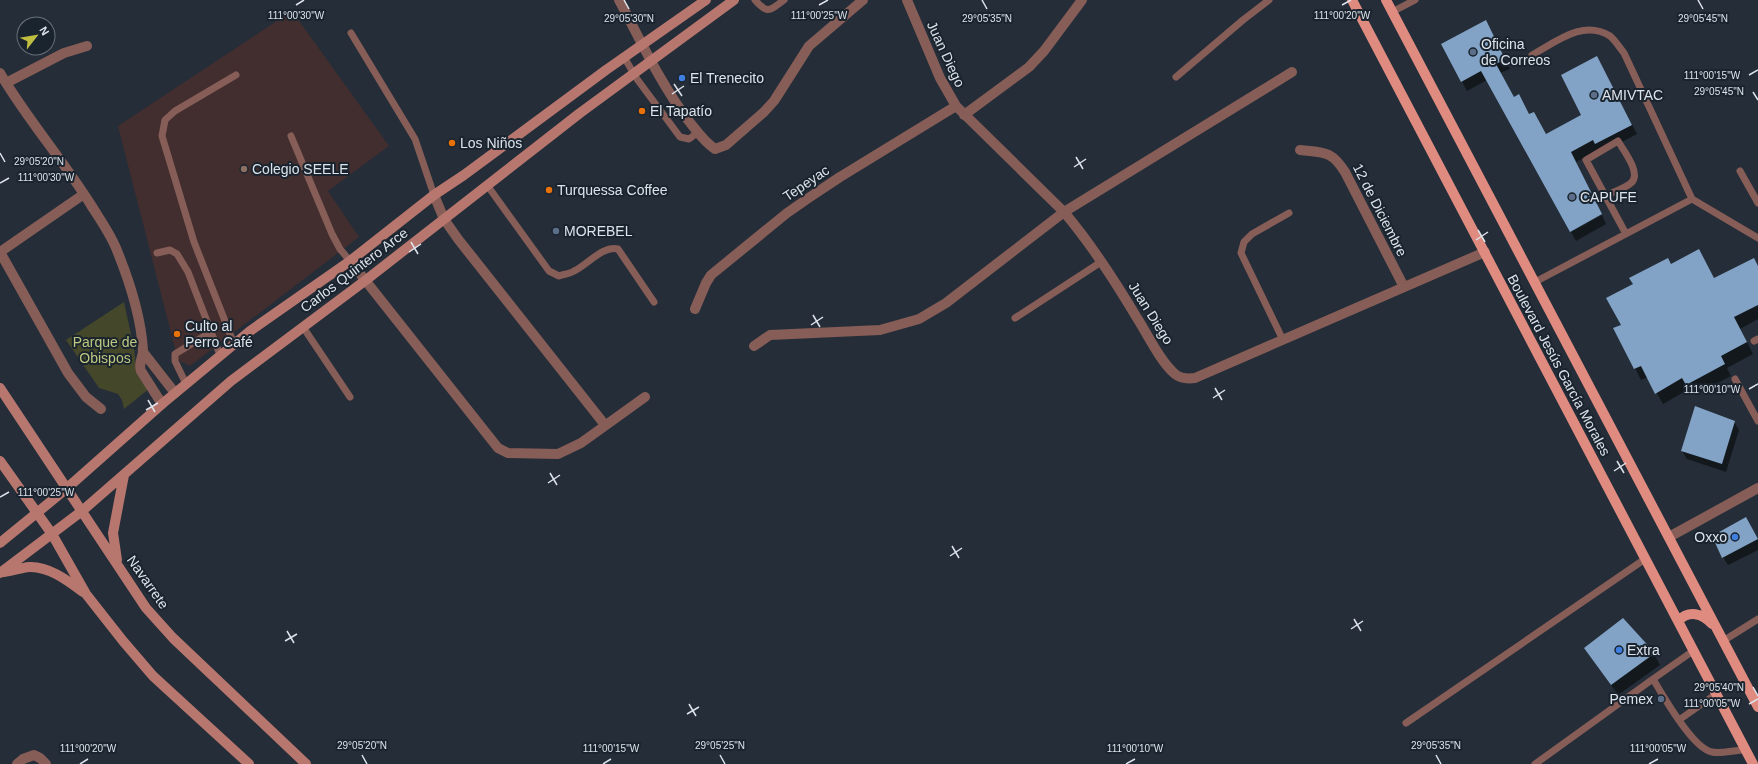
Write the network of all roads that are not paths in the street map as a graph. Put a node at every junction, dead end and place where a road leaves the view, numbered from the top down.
1 (619, 0) edge
2 (706, 0) edge
3 (734, 0) edge
4 (755, 0) edge
5 (784, 0) edge
6 (863, 0) edge
7 (906, 0) edge
8 (1082, 0) edge
9 (1269, 0) edge
10 (1352, 0) edge
11 (1386, 0) edge
12 (1415, 0) edge
13 (1392, 12) junction
14 (351, 33) dead end
15 (642, 44) junction
16 (87, 46) dead end
17 (1532, 55) dead end
18 (624, 57) junction
19 (651, 62) junction
20 (1292, 72) dead end
21 (0, 73) edge
22 (633, 74) junction
23 (236, 75) dead end
24 (1176, 77) dead end
25 (6, 83) junction
26 (956, 106) junction
27 (964, 115) junction
28 (698, 133) junction
29 (291, 136) dead end
30 (1300, 150) dead end
31 (1740, 172) dead end
32 (487, 185) junction
33 (84, 194) junction
34 (434, 196) junction
35 (1606, 196) junction
36 (1692, 199) junction
37 (1758, 203) edge
38 (1064, 212) junction
39 (1289, 213) dead end
40 (444, 219) junction
41 (1626, 234) junction
42 (1758, 238) edge
43 (0, 252) edge
44 (1484, 252) junction
45 (157, 254) dead end
46 (350, 261) junction
47 (1101, 262) junction
48 (366, 280) junction
49 (1535, 282) junction
50 (1404, 287) junction
51 (654, 302) dead end
52 (695, 309) dead end
53 (1015, 318) dead end
54 (303, 327) junction
55 (211, 332) junction
56 (1283, 340) junction
57 (234, 344) junction
58 (754, 346) dead end
59 (143, 352) junction
60 (220, 355) junction
61 (1735, 379) dead end
62 (186, 384) junction
63 (0, 388) edge
64 (175, 393) junction
65 (350, 397) dead end
66 (645, 397) dead end
67 (162, 404) junction
68 (101, 409) dead end
69 (1758, 422) edge
70 (605, 425) junction
71 (0, 461) edge
72 (124, 476) junction
73 (1758, 488) edge
74 (66, 490) junction
75 (82, 511) junction
76 (37, 514) junction
77 (52, 534) junction
78 (1669, 537) junction
79 (0, 543) edge
80 (1645, 558) junction
81 (118, 564) junction
82 (0, 573) edge
83 (86, 594) junction
84 (1758, 620) edge
85 (1678, 621) junction
86 (1723, 641) junction
87 (1694, 651) junction
88 (1653, 679) junction
89 (1716, 694) junction
90 (1758, 707) edge
91 (1680, 720) junction
92 (1406, 723) dead end
93 (1745, 750) junction
94 (17, 764) edge
95 (46, 764) edge
96 (249, 764) edge
97 (306, 764) edge
98 (1535, 764) edge
99 (1753, 764) edge

1 - 15 street
2 - 15 main road, Carlos Quintero Arce
3 - 19 main road, Carlos Quintero Arce
4 - 5 lane
6 - 28 street
7 - 26 street, Juan Diego
8 - 27 street
9 - 24 lane
10 - 44 main road, Boulevard Jesús García Morales
11 - 13 main road, Boulevard Jesús García Morales
12 - 13 lane
13 - 49 main road, Boulevard Jesús García Morales
14 - 34 lane
15 - 18 main road, Carlos Quintero Arce
15 - 19 street
16 - 25 street
17 - 36 lane
18 - 22 lane
18 - 34 main road, Carlos Quintero Arce
19 - 22 main road, Carlos Quintero Arce
19 - 28 street
20 - 38 street
21 - 25 street
22 - 28 lane
22 - 32 main road, Carlos Quintero Arce
23 - 57 lane
25 - 33 street
26 - 27 street, Juan Diego
26 - 52 street, Tepeyac
27 - 38 street, Juan Diego
29 - 46 lane
30 - 50 street, 12 de Diciembre
31 - 37 lane
32 - 40 main road, Carlos Quintero Arce
32 - 51 lane
33 - 43 street
33 - 59 street
34 - 40 street
34 - 46 main road, Carlos Quintero Arce
35 - 35 lane
35 - 41 lane
36 - 41 lane
36 - 42 lane
38 - 47 street, Juan Diego
38 - 58 street
39 - 56 lane
40 - 48 main road, Carlos Quintero Arce
40 - 70 street
41 - 49 lane
43 - 68 street
44 - 50 street, Juan Diego
44 - 80 main road, Boulevard Jesús García Morales
45 - 55 lane
46 - 48 street
46 - 57 main road, Carlos Quintero Arce
47 - 53 lane
47 - 56 street, Juan Diego
48 - 54 main road, Carlos Quintero Arce
48 - 70 street
49 - 78 main road, Boulevard Jesús García Morales
50 - 56 street, Juan Diego
54 - 65 lane
54 - 72 main road, Carlos Quintero Arce
55 - 60 lane
55 - 62 lane
57 - 60 main road, Carlos Quintero Arce
59 - 64 street
59 - 67 street
60 - 62 main road, Carlos Quintero Arce
61 - 69 lane
62 - 64 main road, Carlos Quintero Arce
63 - 74 main road, Navarrete
64 - 67 main road, Carlos Quintero Arce
66 - 70 street
67 - 74 main road, Carlos Quintero Arce
71 - 76 main road
72 - 75 main road, Carlos Quintero Arce
72 - 81 main road
73 - 78 street
74 - 75 main road, Navarrete
74 - 76 main road, Carlos Quintero Arce
75 - 77 main road, Carlos Quintero Arce
75 - 81 main road, Navarrete
76 - 77 main road
76 - 79 main road, Carlos Quintero Arce
77 - 82 main road, Carlos Quintero Arce
77 - 83 main road
78 - 86 main road, Boulevard Jesús García Morales
80 - 85 main road, Boulevard Jesús García Morales
80 - 92 lane
81 - 97 main road, Navarrete
82 - 83 main road
83 - 96 main road
84 - 86 lane
85 - 86 main road
85 - 87 main road, Boulevard Jesús García Morales
86 - 90 main road, Boulevard Jesús García Morales
87 - 88 lane
87 - 89 main road, Boulevard Jesús García Morales
88 - 91 lane
88 - 98 lane
89 - 91 lane
89 - 93 main road, Boulevard Jesús García Morales
91 - 93 lane
93 - 99 main road, Boulevard Jesús García Morales
94 - 95 street

